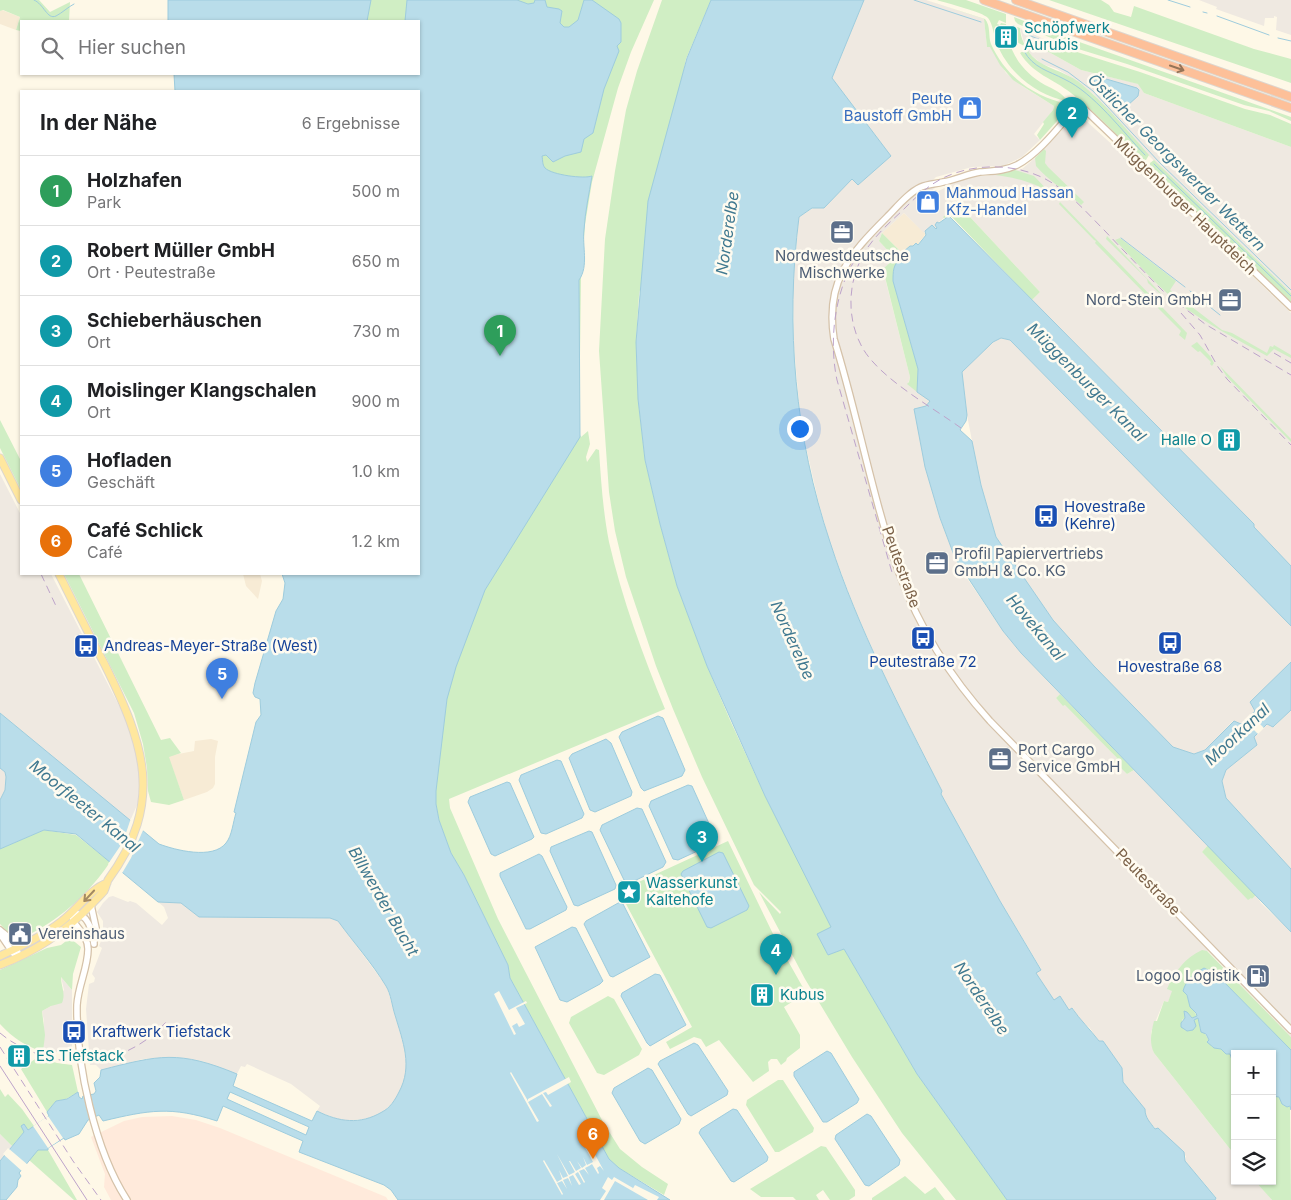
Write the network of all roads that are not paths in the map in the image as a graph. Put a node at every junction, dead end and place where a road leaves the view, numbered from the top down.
1 (984, 0) edge
2 (1018, 1) edge
3 (1257, 84) junction
4 (1291, 91) edge
5 (1291, 97) edge
6 (1079, 104) joint
7 (1291, 108) edge
8 (1291, 307) edge
9 (0, 458) edge
10 (20, 498) edge
11 (60, 575) edge
12 (107, 883) junction
13 (91, 904) junction
14 (72, 912) junction
15 (82, 914) junction
16 (74, 921) junction
17 (0, 930) edge
18 (0, 934) edge
19 (94, 944) junction
20 (15, 949) junction
21 (0, 956) edge
22 (18, 957) junction
23 (88, 958) junction
24 (0, 965) edge
25 (1291, 1030) edge
26 (127, 1200) edge

1 -> 7 highway
2 - 3 highway
3 - 4 highway
3 - 5 highway
6 - 8 street, Müggenburger Hauptdeich
6 - 25 street, Peutestraße
9 - 10 main road
11 - 12 main road
12 - 13 main road
12 -> 14 main road
13 - 15 main road
13 - 19 street
14 - 15 street
14 - 16 street
14 - 20 main road
15 - 16 main road
15 - 19 street
16 - 22 main road
16 - 23 street
17 - 20 street
18 - 20 street
19 - 23 street
20 - 21 main road
20 - 22 street
22 - 24 main road
23 - 26 street

